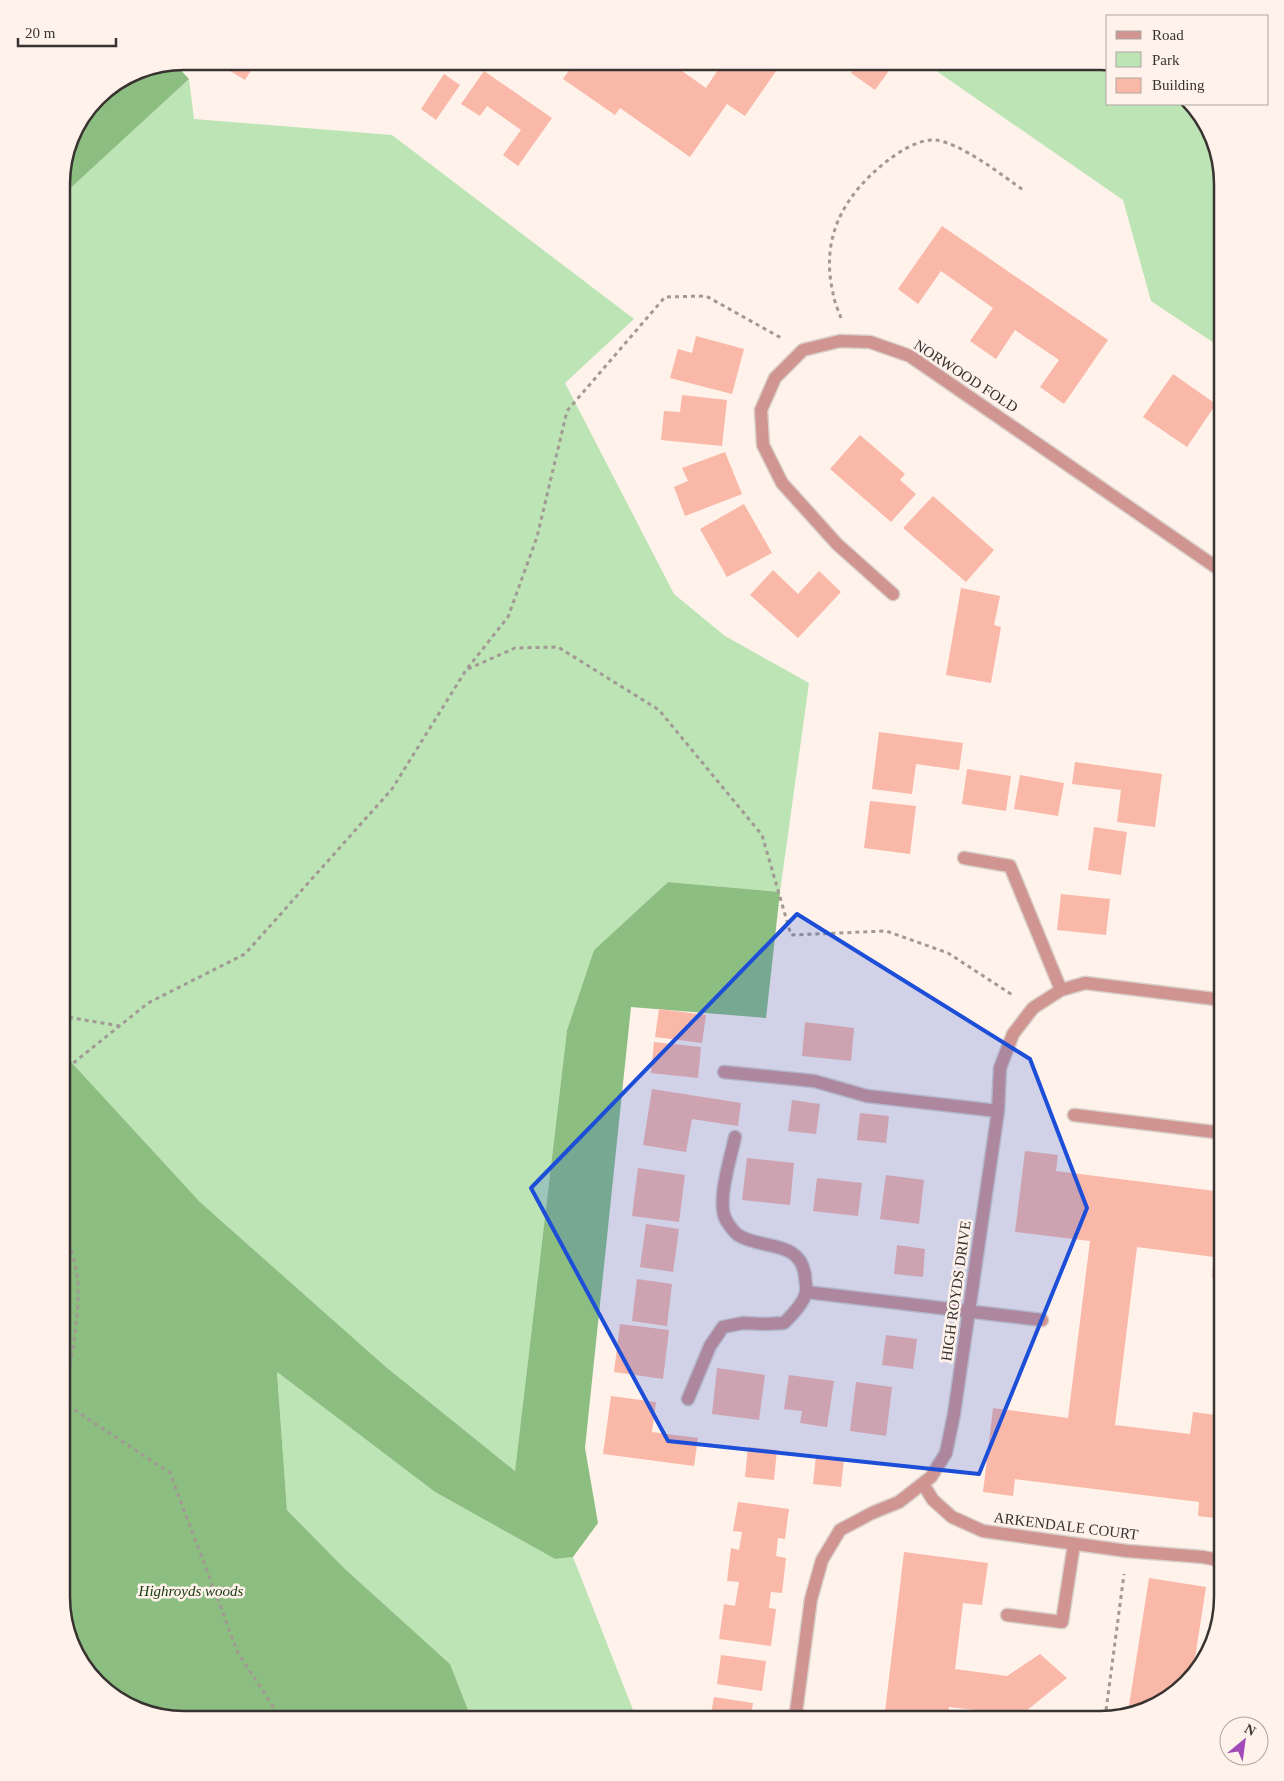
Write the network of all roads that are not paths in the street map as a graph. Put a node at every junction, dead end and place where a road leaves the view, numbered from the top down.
1 (1214, 566) edge
2 (893, 594) dead end
3 (964, 858) dead end
4 (1061, 990) junction
5 (1214, 999) edge
6 (724, 1072) dead end
7 (998, 1112) junction
8 (1074, 1115) dead end
9 (1214, 1133) edge
10 (735, 1137) dead end
11 (806, 1292) junction
12 (969, 1311) junction
13 (1042, 1320) dead end
14 (688, 1399) dead end
15 (923, 1484) junction
16 (1074, 1544) junction
17 (1214, 1559) edge
18 (1007, 1614) dead end
19 (796, 1711) edge

1 - 2 street, NORWOOD FOLD
3 - 4 street
4 - 5 street, HIGH ROYDS DRIVE
4 - 7 street, HIGH ROYDS DRIVE
6 - 7 street
7 - 12 street, HIGH ROYDS DRIVE
8 - 9 street
10 - 11 street
11 - 12 street
11 - 14 street
12 - 13 street
12 - 15 street, HIGH ROYDS DRIVE
15 - 16 street, ARKENDALE COURT
15 - 19 street, HIGH ROYDS DRIVE
16 - 17 street, ARKENDALE COURT
16 - 18 street

